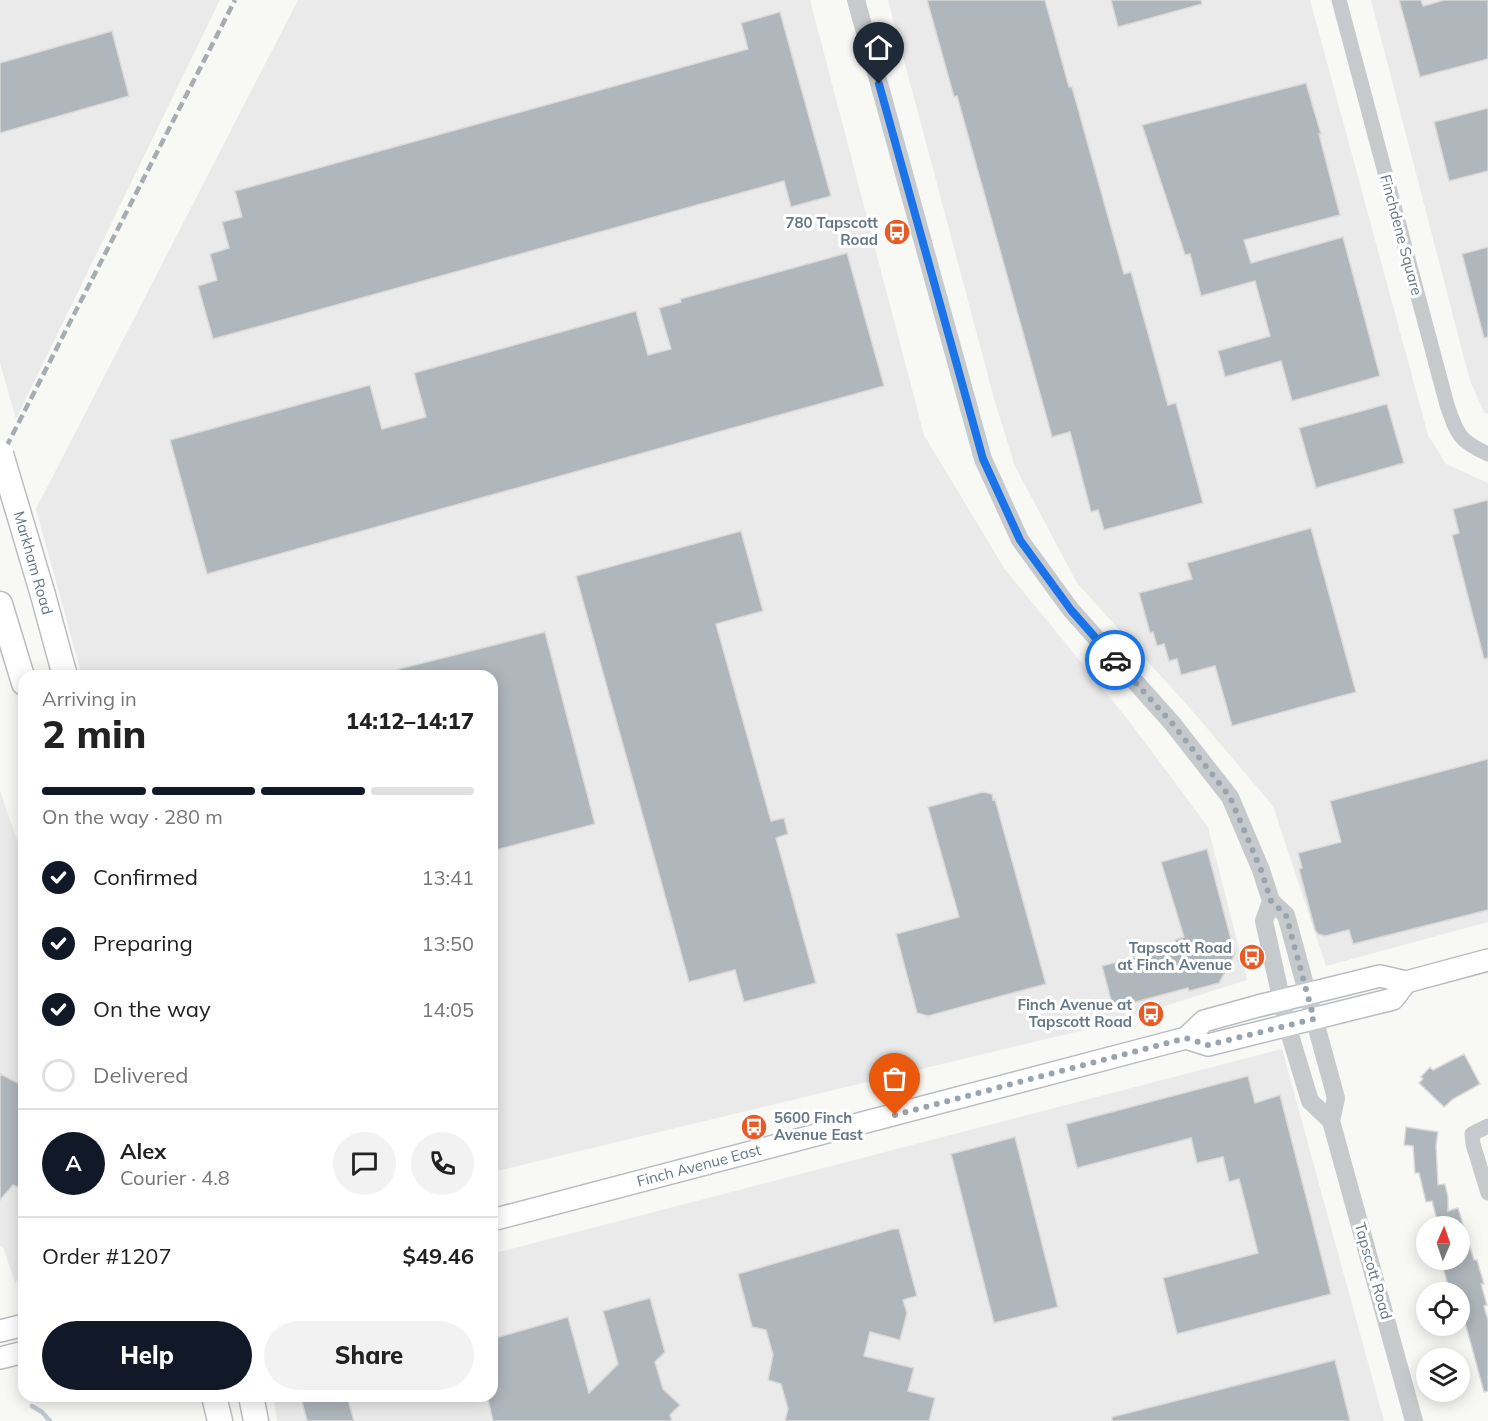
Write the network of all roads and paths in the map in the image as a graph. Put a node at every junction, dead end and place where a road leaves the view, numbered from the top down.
1 (855, 0) edge
2 (1339, 0) edge
3 (1, 452) edge
4 (1488, 454) edge
5 (0, 604) edge
6 (20, 670) edge
7 (63, 670) edge
8 (1271, 901) junction
9 (1488, 960) edge
10 (1407, 982) junction
11 (1308, 994) junction
12 (1282, 1000) junction
13 (1314, 1019) junction
14 (1287, 1025) junction
15 (1186, 1038) junction
16 (1331, 1121) junction
17 (1488, 1126) edge
18 (1488, 1193) edge
19 (498, 1218) edge
20 (18, 1326) edge
21 (0, 1331) edge
22 (18, 1354) edge
23 (0, 1358) edge
24 (215, 1402) edge
25 (252, 1402) edge
26 (220, 1421) edge
27 (256, 1421) edge
28 (1414, 1421) edge

1 - 8 street, Tapscott Road
2 - 4 street, Finchdene Square
3 - 7 main road, Markham Road, bridge
5 - 6 main road
8 - 11 street, Tapscott Road
8 - 12 street, Tapscott Road
9 - 10 main road, Finch Avenue East
10 - 11 main road, Finch Avenue East
10 - 13 main road, Finch Avenue East
11 - 12 main road, Finch Avenue East
11 - 13 street, Tapscott Road
12 - 14 street, Tapscott Road
12 - 15 main road, Finch Avenue East
13 - 14 main road, Finch Avenue East
13 - 16 street, Tapscott Road
14 - 15 main road, Finch Avenue East
14 - 16 street, Tapscott Road
15 - 19 main road, Finch Avenue East
16 - 28 street, Tapscott Road
17 - 18 street
20 - 21 main road
22 - 23 main road
24 - 26 main road
25 - 27 main road

